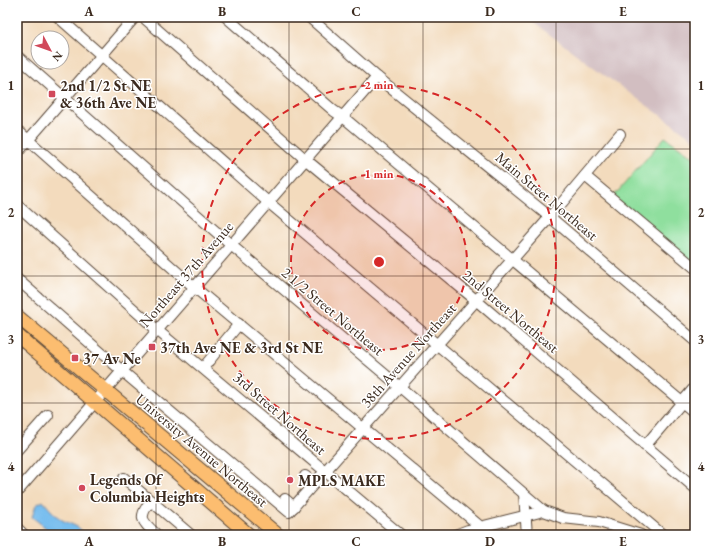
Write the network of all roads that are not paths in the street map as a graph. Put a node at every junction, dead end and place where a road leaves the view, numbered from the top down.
1 (58, 17) edge
2 (135, 17) edge
3 (143, 17) edge
4 (226, 17) edge
5 (309, 17) edge
6 (17, 56) edge
7 (102, 56) junction
8 (377, 77) junction
9 (65, 98) junction
10 (343, 117) junction
11 (17, 130) edge
12 (620, 134) dead end
13 (29, 140) junction
14 (17, 154) edge
15 (305, 159) junction
16 (585, 176) junction
17 (268, 202) junction
18 (17, 205) edge
19 (550, 217) junction
20 (231, 245) junction
21 (513, 259) junction
22 (695, 268) edge
23 (17, 279) edge
24 (194, 287) junction
25 (477, 301) junction
26 (17, 316) edge
27 (239, 324) junction
28 (158, 330) junction
29 (17, 335) edge
30 (695, 341) edge
31 (437, 345) junction
32 (203, 368) junction
33 (122, 371) junction
34 (400, 386) junction
35 (695, 387) edge
36 (106, 390) junction
37 (95, 402) junction
38 (683, 403) junction
39 (695, 412) edge
40 (48, 415) dead end
41 (363, 429) junction
42 (645, 446) junction
43 (17, 450) edge
44 (325, 472) junction
45 (305, 476) dead end
46 (124, 478) dead end
47 (314, 483) junction
48 (695, 488) edge
49 (17, 492) edge
50 (524, 494) junction
51 (285, 499) dead end
52 (151, 501) junction
53 (291, 510) junction
54 (544, 511) junction
55 (526, 515) junction
56 (481, 526) junction
57 (17, 528) edge
58 (24, 535) edge
59 (157, 535) edge
60 (191, 535) edge
61 (249, 535) edge
62 (278, 535) edge
63 (400, 535) edge
64 (455, 535) edge
65 (527, 535) edge
66 (641, 535) edge
67 (663, 535) edge

1 - 7 street
2 - 7 street
3 - 15 street, 2nd Street Northeast
4 - 10 street
5 - 8 street, Main Street Northeast
6 - 9 street, 2 1/2 Street Northeast
7 - 9 street
7 - 17 street
8 - 10 street, Northeast 37th Avenue
8 - 19 street, Main Street Northeast
9 - 13 street
9 - 20 street, 2 1/2 Street Northeast
10 - 15 street, Northeast 37th Avenue
10 - 21 street
11 - 13 street
12 - 16 street, 38th Avenue Northeast
13 - 14 street
13 - 24 street
15 - 17 street, Northeast 37th Avenue
15 - 25 street, 2nd Street Northeast
16 - 19 street, 38th Avenue Northeast
16 - 22 street
17 - 20 street, Northeast 37th Avenue
17 - 31 street
18 - 28 street, 3rd Street Northeast
19 - 21 street, 38th Avenue Northeast
19 - 30 street, Main Street Northeast
20 - 24 street, Northeast 37th Avenue
20 - 34 street, 2 1/2 Street Northeast
21 - 25 street, 38th Avenue Northeast
21 - 38 street
23 - 33 street
24 - 27 street
24 - 28 street, Northeast 37th Avenue
25 - 31 street, 38th Avenue Northeast
25 - 42 street, 2nd Street Northeast
26 - 36 main road, University Avenue Northeast
27 - 32 street
27 - 41 street
28 - 32 street, 3rd Street Northeast
28 - 33 street, Northeast 37th Avenue
29 - 37 main road
31 - 34 street, 38th Avenue Northeast
31 - 67 street
32 - 44 street, 3rd Street Northeast
33 - 36 street, Northeast 37th Avenue
33 - 53 street
34 - 41 street, 38th Avenue Northeast
34 - 50 street, 2 1/2 Street Northeast
35 - 38 street
36 - 37 street, Northeast 37th Avenue
36 - 62 main road, University Avenue Northeast
37 - 49 street, Northeast 37th Avenue
37 - 61 main road
38 - 39 street
38 - 42 street
40 - 43 street
41 - 44 street, 38th Avenue Northeast
41 - 56 street
42 - 48 street, 2nd Street Northeast
44 - 47 street, 38th Avenue Northeast
44 - 63 street, 3rd Street Northeast
45 - 47 street
46 - 52 street
47 - 53 street, 38th Avenue Northeast
50 - 54 street, 2 1/2 Street Northeast
50 - 55 street
51 - 53 street
52 - 59 street
52 - 60 street
54 - 55 street
54 - 66 street
55 - 56 street
55 - 65 street
56 - 64 street
57 - 58 street

